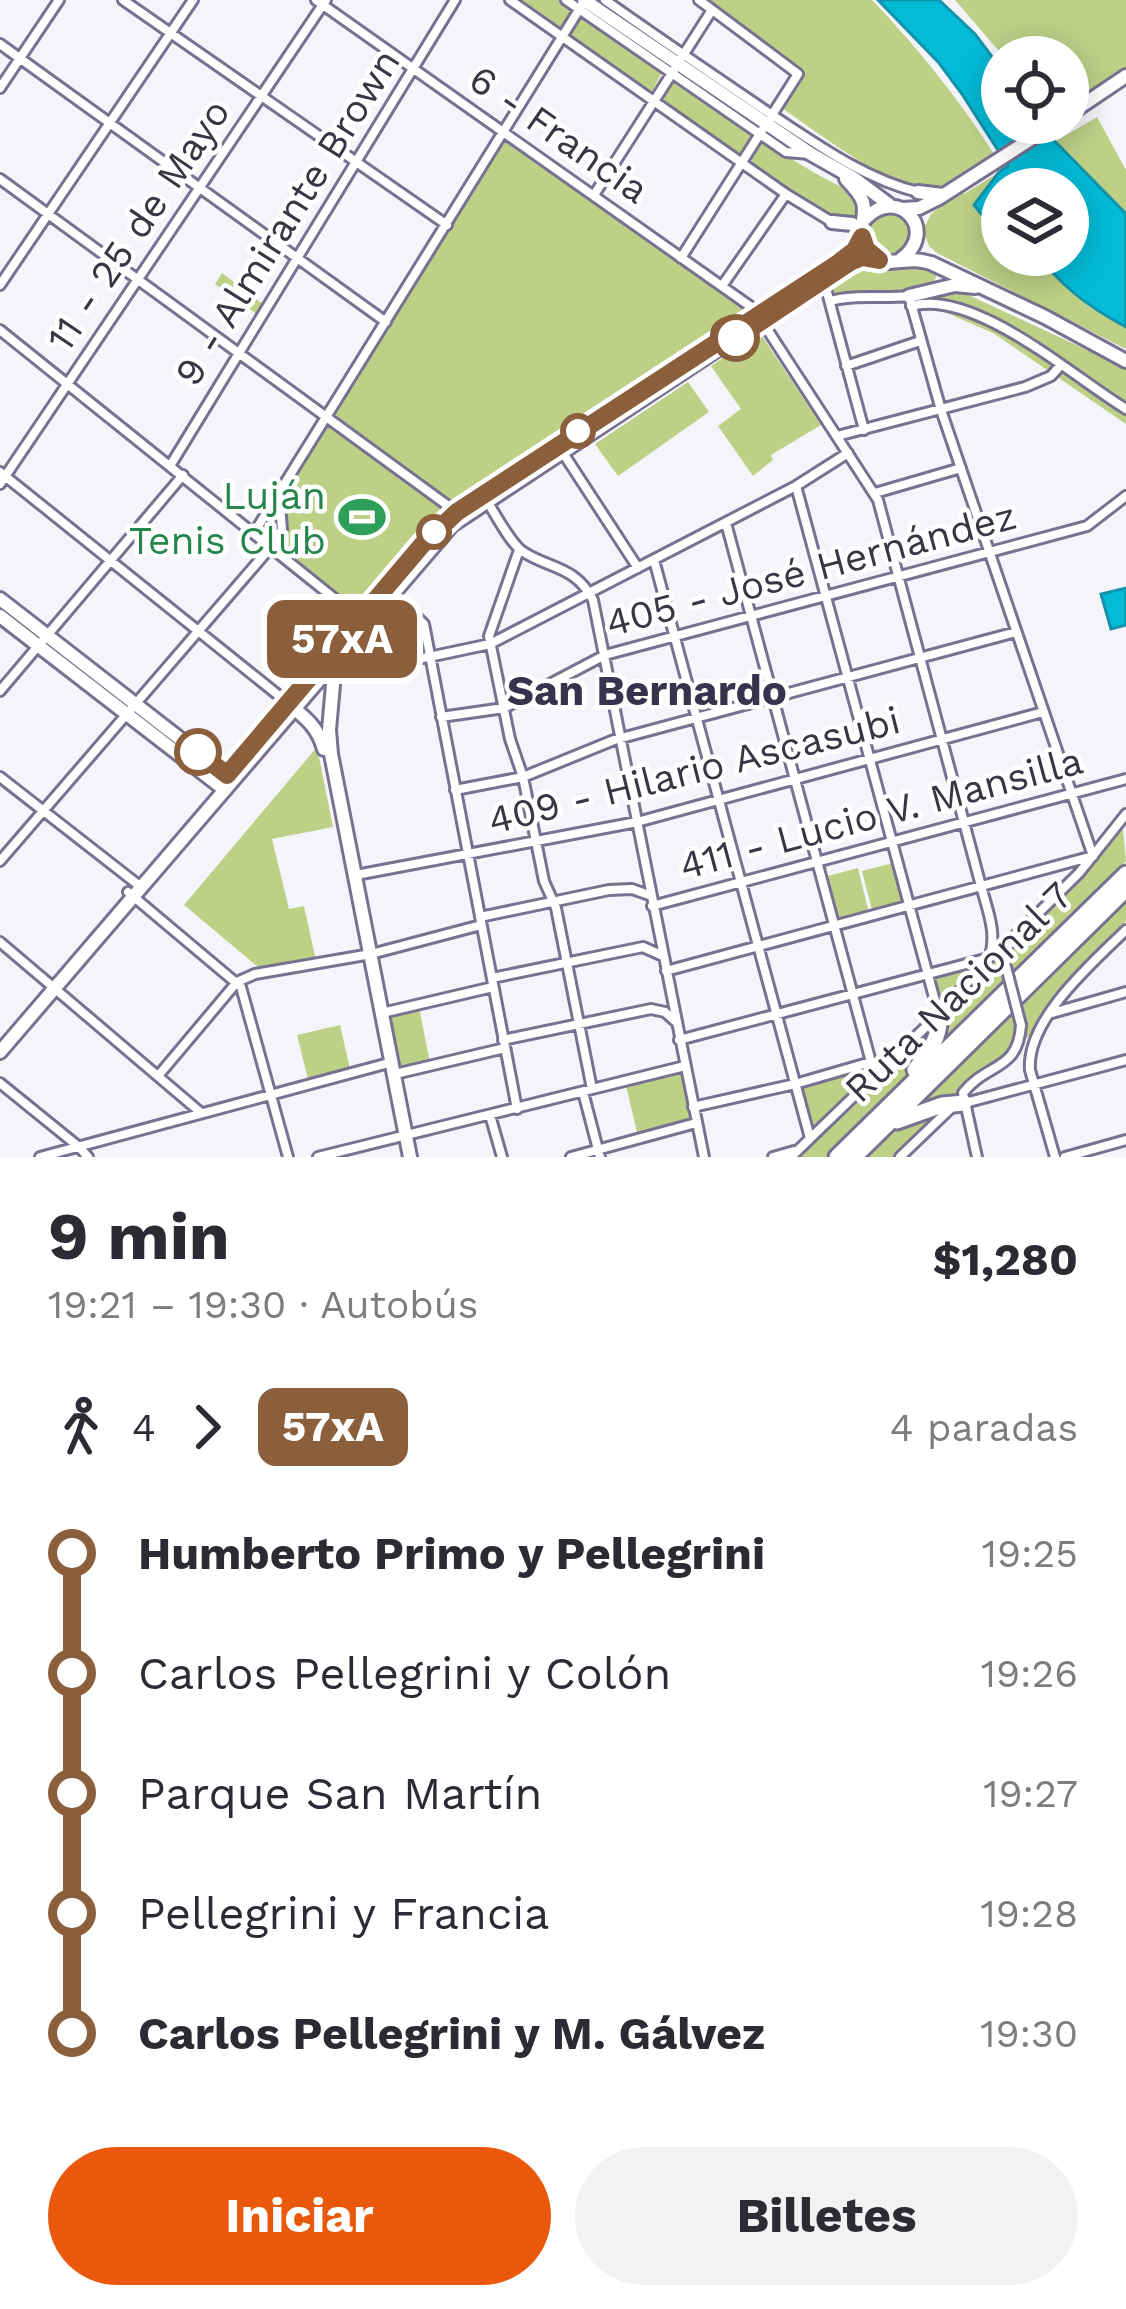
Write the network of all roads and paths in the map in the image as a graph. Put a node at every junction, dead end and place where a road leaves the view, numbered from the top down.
1 (59, 0) edge
2 (123, 0) edge
3 (193, 0) edge
4 (455, 0) edge
5 (510, 0) edge
6 (566, 0) edge
7 (605, 0) edge
8 (699, 0) edge
9 (322, 2) edge
10 (583, 2) edge
11 (712, 10) junction
12 (171, 34) junction
13 (563, 36) junction
14 (0, 44) edge
15 (20, 58) junction
16 (678, 64) junction
17 (415, 67) junction
18 (1126, 76) edge
19 (0, 88) edge
20 (262, 97) junction
21 (654, 101) junction
22 (1089, 101) edge
23 (109, 124) junction
24 (766, 124) junction
25 (504, 132) junction
26 (794, 134) junction
27 (1023, 144) edge
28 (812, 154) junction
29 (356, 162) junction
30 (743, 164) junction
31 (836, 170) junction
32 (0, 179) edge
33 (198, 188) junction
34 (919, 192) joint
35 (786, 194) junction
36 (594, 195) junction
37 (942, 197) junction
38 (896, 208) junction
39 (47, 214) junction
40 (832, 222) joint
41 (447, 225) junction
42 (863, 229) junction
43 (917, 235) junction
44 (296, 258) junction
45 (681, 258) junction
46 (879, 260) junction
47 (900, 260) junction
48 (938, 266) junction
49 (957, 273) junction
50 (137, 279) junction
51 (824, 281) junction
52 (0, 285) edge
53 (722, 286) junction
54 (926, 290) junction
55 (1004, 297) junction
56 (830, 301) junction
57 (910, 301) junction
58 (759, 319) junction
59 (386, 322) junction
60 (0, 330) edge
61 (920, 341) junction
62 (238, 353) junction
63 (1126, 361) edge
64 (846, 366) junction
65 (1060, 366) junction
66 (66, 384) junction
67 (1126, 409) edge
68 (941, 410) junction
69 (326, 417) junction
70 (864, 430) junction
71 (836, 436) junction
72 (562, 452) junction
73 (848, 453) junction
74 (170, 466) junction
75 (961, 468) junction
76 (183, 476) junction
77 (2, 477) edge
78 (796, 486) junction
79 (279, 492) junction
80 (874, 493) junction
81 (1126, 496) edge
82 (485, 497) junction
83 (459, 514) junction
84 (726, 523) junction
85 (254, 533) junction
86 (271, 547) junction
87 (520, 550) junction
88 (990, 550) junction
89 (112, 560) junction
90 (654, 560) junction
91 (638, 568) junction
92 (899, 575) junction
93 (391, 593) junction
94 (590, 593) junction
95 (827, 594) junction
96 (333, 598) junction
97 (0, 599) edge
98 (0, 616) edge
99 (751, 616) junction
100 (360, 619) junction
101 (199, 632) junction
102 (1016, 632) junction
103 (676, 637) junction
104 (42, 640) junction
105 (490, 644) junction
106 (337, 645) junction
107 (605, 655) junction
108 (430, 657) junction
109 (920, 657) junction
110 (334, 666) junction
111 (849, 677) junction
112 (0, 691) edge
113 (773, 697) junction
114 (291, 706) junction
115 (504, 708) junction
116 (132, 709) junction
117 (1043, 712) junction
118 (441, 717) junction
119 (697, 718) junction
120 (330, 721) junction
121 (314, 725) junction
122 (621, 738) junction
123 (942, 740) junction
124 (872, 760) junction
125 (0, 777) edge
126 (524, 777) junction
127 (1126, 779) edge
128 (795, 780) junction
129 (226, 783) junction
130 (455, 790) junction
131 (1070, 793) junction
132 (721, 801) junction
133 (44, 810) junction
134 (1126, 814) edge
135 (964, 821) junction
136 (637, 822) junction
137 (894, 842) junction
138 (537, 843) junction
139 (468, 855) junction
140 (1093, 856) junction
141 (0, 861) edge
142 (817, 862) junction
143 (1126, 874) edge
144 (356, 875) junction
145 (741, 882) junction
146 (981, 886) junction
147 (1126, 889) edge
148 (134, 890) junction
149 (651, 901) junction
150 (555, 902) junction
151 (910, 904) junction
152 (480, 921) junction
153 (835, 926) junction
154 (657, 929) junction
155 (1124, 937) edge
156 (0, 942) edge
157 (758, 946) junction
158 (643, 947) junction
159 (368, 955) junction
160 (663, 956) junction
161 (990, 956) junction
162 (568, 962) junction
163 (666, 971) junction
164 (929, 973) junction
165 (237, 982) junction
166 (492, 982) junction
167 (53, 985) junction
168 (669, 988) junction
169 (1126, 992) edge
170 (852, 994) junction
171 (651, 1009) junction
172 (382, 1013) junction
173 (777, 1014) junction
174 (939, 1014) junction
175 (1051, 1014) junction
176 (676, 1022) junction
177 (579, 1024) junction
178 (680, 1040) junction
179 (0, 1042) edge
180 (504, 1044) junction
181 (0, 1052) edge
182 (1126, 1060) edge
183 (871, 1061) junction
184 (685, 1066) junction
185 (883, 1067) junction
186 (390, 1069) junction
187 (158, 1076) junction
188 (0, 1083) edge
189 (795, 1084) junction
190 (1035, 1085) junction
191 (587, 1090) junction
192 (271, 1094) junction
193 (964, 1103) junction
194 (693, 1107) junction
195 (517, 1109) junction
196 (200, 1112) junction
197 (934, 1114) junction
198 (490, 1115) junction
199 (879, 1115) junction
200 (697, 1123) junction
201 (874, 1136) junction
202 (402, 1138) junction
203 (811, 1138) junction
204 (1126, 1140) edge
205 (79, 1147) junction
206 (599, 1153) edge
207 (795, 1154) edge
208 (40, 1157) edge
209 (88, 1157) edge
210 (289, 1157) edge
211 (318, 1157) edge
212 (406, 1157) edge
213 (502, 1157) edge
214 (571, 1157) edge
215 (704, 1157) edge
216 (773, 1157) edge
217 (837, 1157) edge
218 (854, 1157) edge
219 (900, 1157) edge
220 (977, 1157) edge
221 (1054, 1157) edge
222 (1065, 1157) edge

1 - 15 street
2 - 12 street
3 - 12 street
4 - 17 street, 9 - Almirante Brown
5 - 13 street
6 - 10 street
7 - 16 street
8 - 11 street
9 - 17 street, 6 - Francia
9 - 20 street, 11 - 25 de Mayo
10 - 13 street
10 - 16 main road
11 - 16 street
11 - 24 street
12 - 20 street
12 - 23 street
13 - 21 street
13 - 25 street
14 - 15 street
15 - 19 street
15 - 23 street
16 - 21 street
16 - 24 main road
17 - 25 street, 6 - Francia
17 - 29 street, 9 - Almirante Brown
18 - 22 main road
20 - 29 street
20 - 33 street, 11 - 25 de Mayo
21 - 30 street
21 - 36 street
23 - 33 street
23 - 39 street
24 - 26 main road
24 - 28 street
24 - 30 street
25 - 36 street, 6 - Francia
25 - 41 street
26 - 28 main road
26 - 34 street
27 - 37 main road
28 - 31 main road
29 - 41 street
29 - 44 street, 9 - Almirante Brown
30 - 35 street
30 - 45 street
31 - 38 main road
31 - 42 main road
32 - 39 street
33 - 44 street
33 - 50 street, 11 - 25 de Mayo
34 - 37 main road
35 - 40 street
35 - 53 street
36 - 45 street, 6 - Francia
37 - 38 main road
37 - 43 main road
38 - 42 main road
38 - 43 main road
39 - 50 street
39 - 52 street
40 - 42 main road
41 - 59 street
42 - 46 main road
42 - 58 main road
43 - 47 main road
43 - 49 main road
44 - 59 street
44 - 62 street, 9 - Almirante Brown
45 - 53 street, 6 - Francia
46 - 47 main road
46 - 51 main road
47 - 48 main road
48 - 49 main road
48 - 54 main road
49 - 55 main road
50 - 62 street
50 - 66 street, 11 - 25 de Mayo
51 - 56 street
51 - 58 main road
53 - 58 street, 6 - Francia
54 - 55 main road
54 - 57 main road
55 - 63 main road
56 - 57 street
56 - 64 street
57 - 61 street
57 - 65 street
58 - 71 street, 6 - Francia
58 - 72 main road
58 - 82 main road
59 - 69 street
60 - 66 street
61 - 64 street
61 - 68 street
62 - 69 street
62 - 74 street, 9 - Almirante Brown
64 - 70 street
65 - 67 street
65 - 68 street
66 - 74 street
66 - 77 street, 11 - 25 de Mayo
68 - 70 street
68 - 75 street
69 - 79 street
69 - 83 street
70 - 71 street
71 - 73 street, 6 - Francia
72 - 82 main road
72 - 91 street
73 - 78 street
73 - 80 street, 6 - Francia
74 - 76 street
75 - 80 street
75 - 88 street
76 - 85 street
76 - 89 street
77 - 89 street
78 - 84 street
78 - 95 street
79 - 85 street
79 - 86 street
80 - 92 street, 6 - Francia
81 - 88 street, 405 - José Hernández
82 - 83 main road
82 - 87 street
83 - 93 main road
83 - 100 main road
84 - 90 street
84 - 99 street
85 - 86 street
86 - 96 street
86 - 101 street
87 - 94 street
87 - 105 street
88 - 92 street, 405 - José Hernández
88 - 102 street
89 - 101 street
89 - 104 street
90 - 91 street
90 - 103 street
91 - 94 street
92 - 95 street, 405 - José Hernández
92 - 109 street, 6 - Francia
93 - 108 street
93 - 110 main road
94 - 105 street
94 - 107 street
95 - 99 street, 405 - José Hernández
95 - 111 street
96 - 100 street
96 - 106 street
97 - 104 main road
98 - 104 main road
99 - 103 street, 405 - José Hernández
99 - 113 street
100 - 106 main road
101 - 114 street
101 - 116 street
102 - 109 street
102 - 117 street
103 - 107 street, 405 - José Hernández
103 - 119 street
104 - 112 street
104 - 116 main road
105 - 108 street
105 - 115 street
106 - 110 main road
106 - 114 main road
107 - 115 street, 405 - José Hernández
107 - 122 street
108 - 110 street
108 - 118 street
109 - 111 street
109 - 123 street, 6 - Francia
110 - 114 main road
110 - 120 main road
111 - 113 street
111 - 124 street
113 - 119 street
113 - 128 street
114 - 121 main road
114 - 129 main road
115 - 118 street, 405 - José Hernández
115 - 126 street
116 - 129 main road
116 - 133 street
117 - 123 street, 409 - Hilario Ascasubi
117 - 131 street
118 - 130 street
119 - 122 street
119 - 132 street
120 - 121 main road
120 - 144 main road
121 - 159 main road
122 - 126 street
122 - 136 street
123 - 124 street, 409 - Hilario Ascasubi
123 - 135 street, 6 - Francia
124 - 128 street, 409 - Hilario Ascasubi
124 - 137 street
125 - 133 street
126 - 130 street
126 - 138 street
127 - 131 street, 411 - Lucio V. Mansilla
128 - 132 street, 409 - Hilario Ascasubi
128 - 142 street
129 - 148 main road
130 - 139 street
131 - 135 street, 411 - Lucio V. Mansilla
131 - 140 street
132 - 136 street, 409 - Hilario Ascasubi
132 - 145 street
133 - 141 street
133 - 148 street
134 - 140 street
135 - 137 street, 411 - Lucio V. Mansilla
135 - 146 street, 6 - Francia
136 - 138 street, 409 - Hilario Ascasubi
136 - 149 street
137 - 142 street, 411 - Lucio V. Mansilla
137 - 151 street
138 - 139 street, 409 - Hilario Ascasubi
138 - 150 street
139 - 144 street, 409 - Hilario Ascasubi
139 - 152 street
140 - 146 street
140 - 193 street, bridge
142 - 145 street, 411 - Lucio V. Mansilla
142 - 153 street
143 - 199 highway, Ruta Nacional 7
144 - 159 main road
145 - 149 street, 411 - Lucio V. Mansilla
145 - 157 street
146 - 151 street
146 - 161 street, 6 - Francia
147 - 201 highway, Ruta Nacional 7
148 - 165 street
148 - 167 main road
149 - 150 street, 411 - Lucio V. Mansilla
149 - 154 street
150 - 152 street, 411 - Lucio V. Mansilla
150 - 162 street
151 - 153 street
151 - 164 street
152 - 159 street, 411 - Lucio V. Mansilla
152 - 166 street
153 - 157 street
153 - 170 street
154 - 158 street
154 - 160 street
155 - 175 street
156 - 167 street
157 - 163 street
157 - 173 street
158 - 160 street
158 - 162 street
159 - 165 street, 411 - Lucio V. Mansilla
159 - 172 main road
159 - 186 main road
160 - 163 street
161 - 164 street
161 - 174 street
162 - 166 street
162 - 177 street
163 - 168 street
164 - 170 street
164 - 174 street
165 - 187 street
165 - 192 street
166 - 172 street
166 - 180 street
167 - 179 main road
167 - 181 main road
167 - 187 street
168 - 171 street
168 - 176 street
169 - 175 street
170 - 173 street
170 - 183 street
171 - 176 street
171 - 177 street
172 - 186 main road
173 - 178 street
173 - 189 street
174 - 185 street
174 - 199 highway
175 - 190 street
176 - 178 street
177 - 180 street
177 - 191 street
178 - 184 street
180 - 186 street
180 - 195 street
182 - 190 street
183 - 185 street
183 - 189 street
184 - 191 street
184 - 194 street
185 - 203 street
186 - 192 street
186 - 202 main road
187 - 196 street
188 - 205 street
189 - 194 street
189 - 203 street
190 - 193 street
190 - 221 street
191 - 195 street
191 - 206 street
192 - 196 street
192 - 210 street
193 - 197 highway
193 - 220 street
194 - 200 street
195 - 198 street
196 - 205 street
197 - 201 highway
197 - 219 street
198 - 202 street
198 - 213 street
199 - 217 highway, Ruta Nacional 7
200 - 206 street
200 - 215 street
201 - 218 highway, Ruta Nacional 7
202 - 211 street
202 - 212 main road
203 - 207 street
204 - 222 street
205 - 208 street
205 - 209 street
206 - 214 street
207 - 216 street

